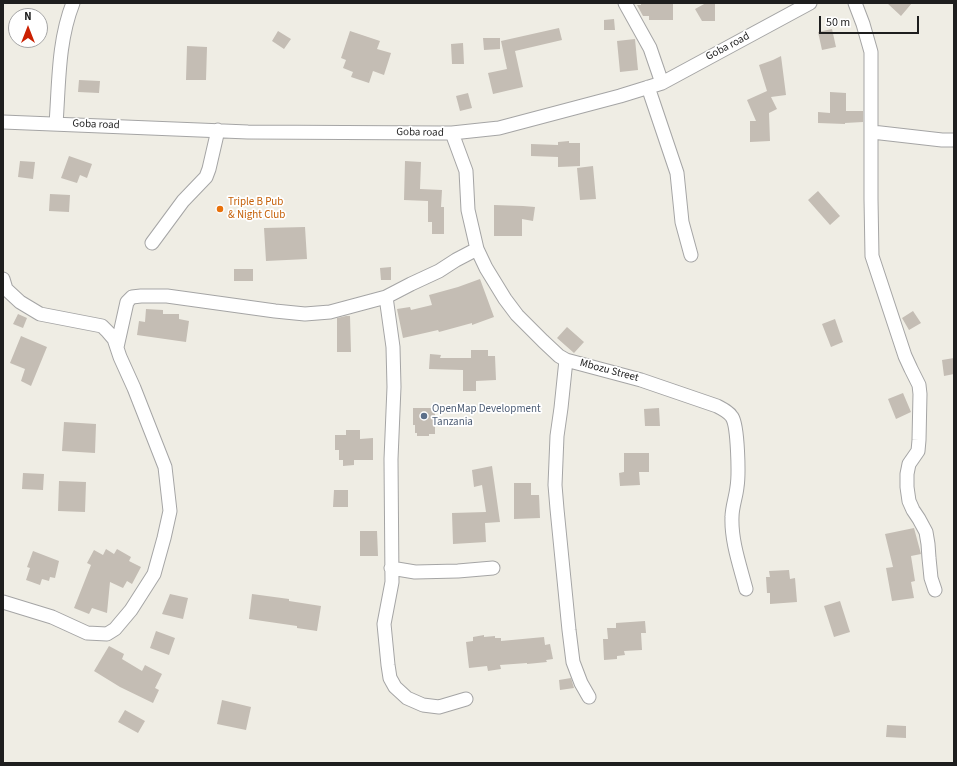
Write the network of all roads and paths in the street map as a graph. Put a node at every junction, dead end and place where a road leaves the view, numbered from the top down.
1 (73, 3) edge
2 (626, 3) edge
3 (810, 3) edge
4 (854, 3) edge
5 (662, 83) junction
6 (648, 87) junction
7 (3, 122) edge
8 (56, 124) junction
9 (218, 130) junction
10 (872, 132) junction
11 (452, 133) junction
12 (954, 140) edge
13 (152, 243) dead end
14 (477, 249) junction
15 (691, 255) dead end
16 (4, 287) edge
17 (386, 297) junction
18 (117, 347) junction
19 (566, 360) junction
20 (391, 568) junction
21 (493, 568) dead end
22 (746, 589) dead end
23 (935, 590) dead end
24 (3, 602) edge
25 (589, 697) dead end
26 (466, 699) dead end

1 - 8 street
2 - 5 street
3 - 5 street, Goba road
4 - 10 street
5 - 6 street, Goba road
6 - 11 street, Goba road
6 - 15 street
7 - 8 street, Goba road
8 - 9 street, Goba road
9 - 11 street, Goba road
9 - 13 street
10 - 12 street
10 - 23 street
11 - 14 street, Mbozu Street
14 - 17 street
14 - 19 street, Mbozu Street
16 - 18 street
17 - 18 street
17 - 20 street
18 - 24 street
19 - 22 street, Mbozu Street
19 - 25 street
20 - 21 street
20 - 26 street

